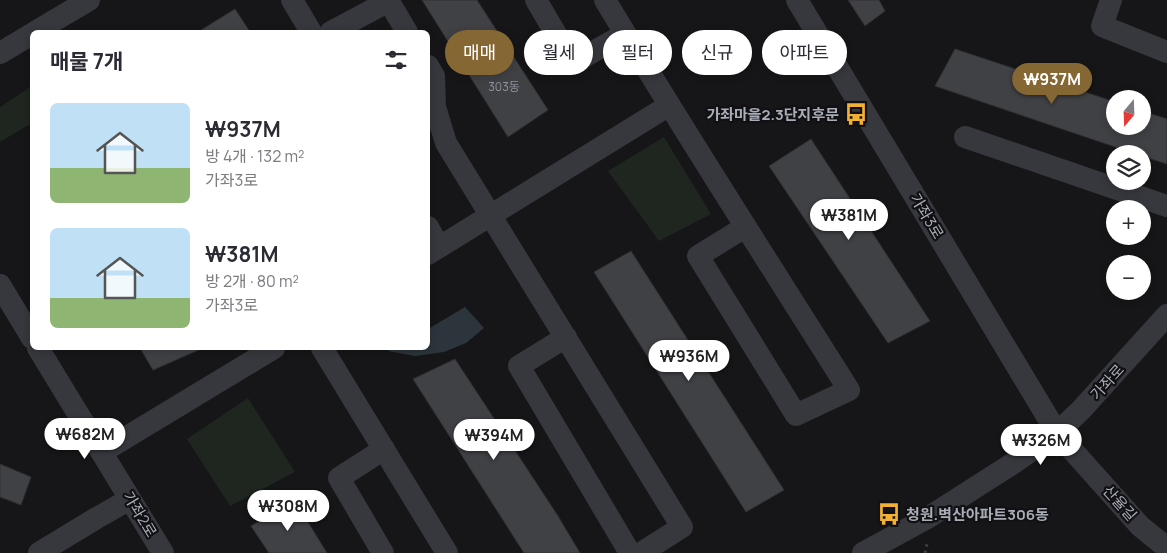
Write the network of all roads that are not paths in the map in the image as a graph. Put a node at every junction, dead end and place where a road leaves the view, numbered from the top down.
1 (89, 0) edge
2 (292, 0) edge
3 (536, 0) edge
4 (604, 0) edge
5 (797, 0) edge
6 (1111, 0) edge
7 (388, 1) edge
8 (39, 30) edge
9 (310, 30) edge
10 (335, 30) edge
11 (406, 30) edge
12 (623, 30) edge
13 (30, 35) edge
14 (603, 46) edge
15 (1167, 52) edge
16 (0, 53) edge
17 (430, 69) edge
18 (649, 75) edge
19 (668, 106) junction
20 (965, 137) dead end
21 (1167, 206) edge
22 (491, 215) junction
23 (745, 227) junction
24 (430, 236) edge
25 (433, 250) edge
26 (0, 285) edge
27 (1167, 315) edge
28 (30, 335) edge
29 (566, 337) junction
30 (39, 350) edge
31 (271, 350) edge
32 (323, 350) edge
33 (1057, 433) junction
34 (384, 449) junction
35 (102, 452) junction
36 (130, 500) junction
37 (1167, 548) edge
38 (39, 553) edge
39 (163, 553) edge
40 (383, 553) edge
41 (447, 553) edge
42 (630, 553) edge
43 (641, 553) edge
44 (863, 553) edge

1 - 8 street
2 - 9 street
3 - 14 street
4 - 12 street
5 - 33 street, 가좌3로
6 - 15 street
7 - 10 street
7 - 11 street
13 - 16 street
17 - 22 street
18 - 19 street
19 - 22 street
19 - 23 street
20 - 21 street
22 - 25 street
22 - 29 street
23 - 23 street
24 - 25 street
26 - 28 street
27 - 33 street, 가좌로
29 - 42 street
29 - 43 street
30 - 35 street, 가좌2로
31 - 35 street
32 - 34 street
33 - 37 street, 산율길
33 - 44 street, 가좌로
34 - 40 street
34 - 41 street
35 - 36 street, 가좌2로
36 - 38 street
36 - 39 street, 가좌2로

